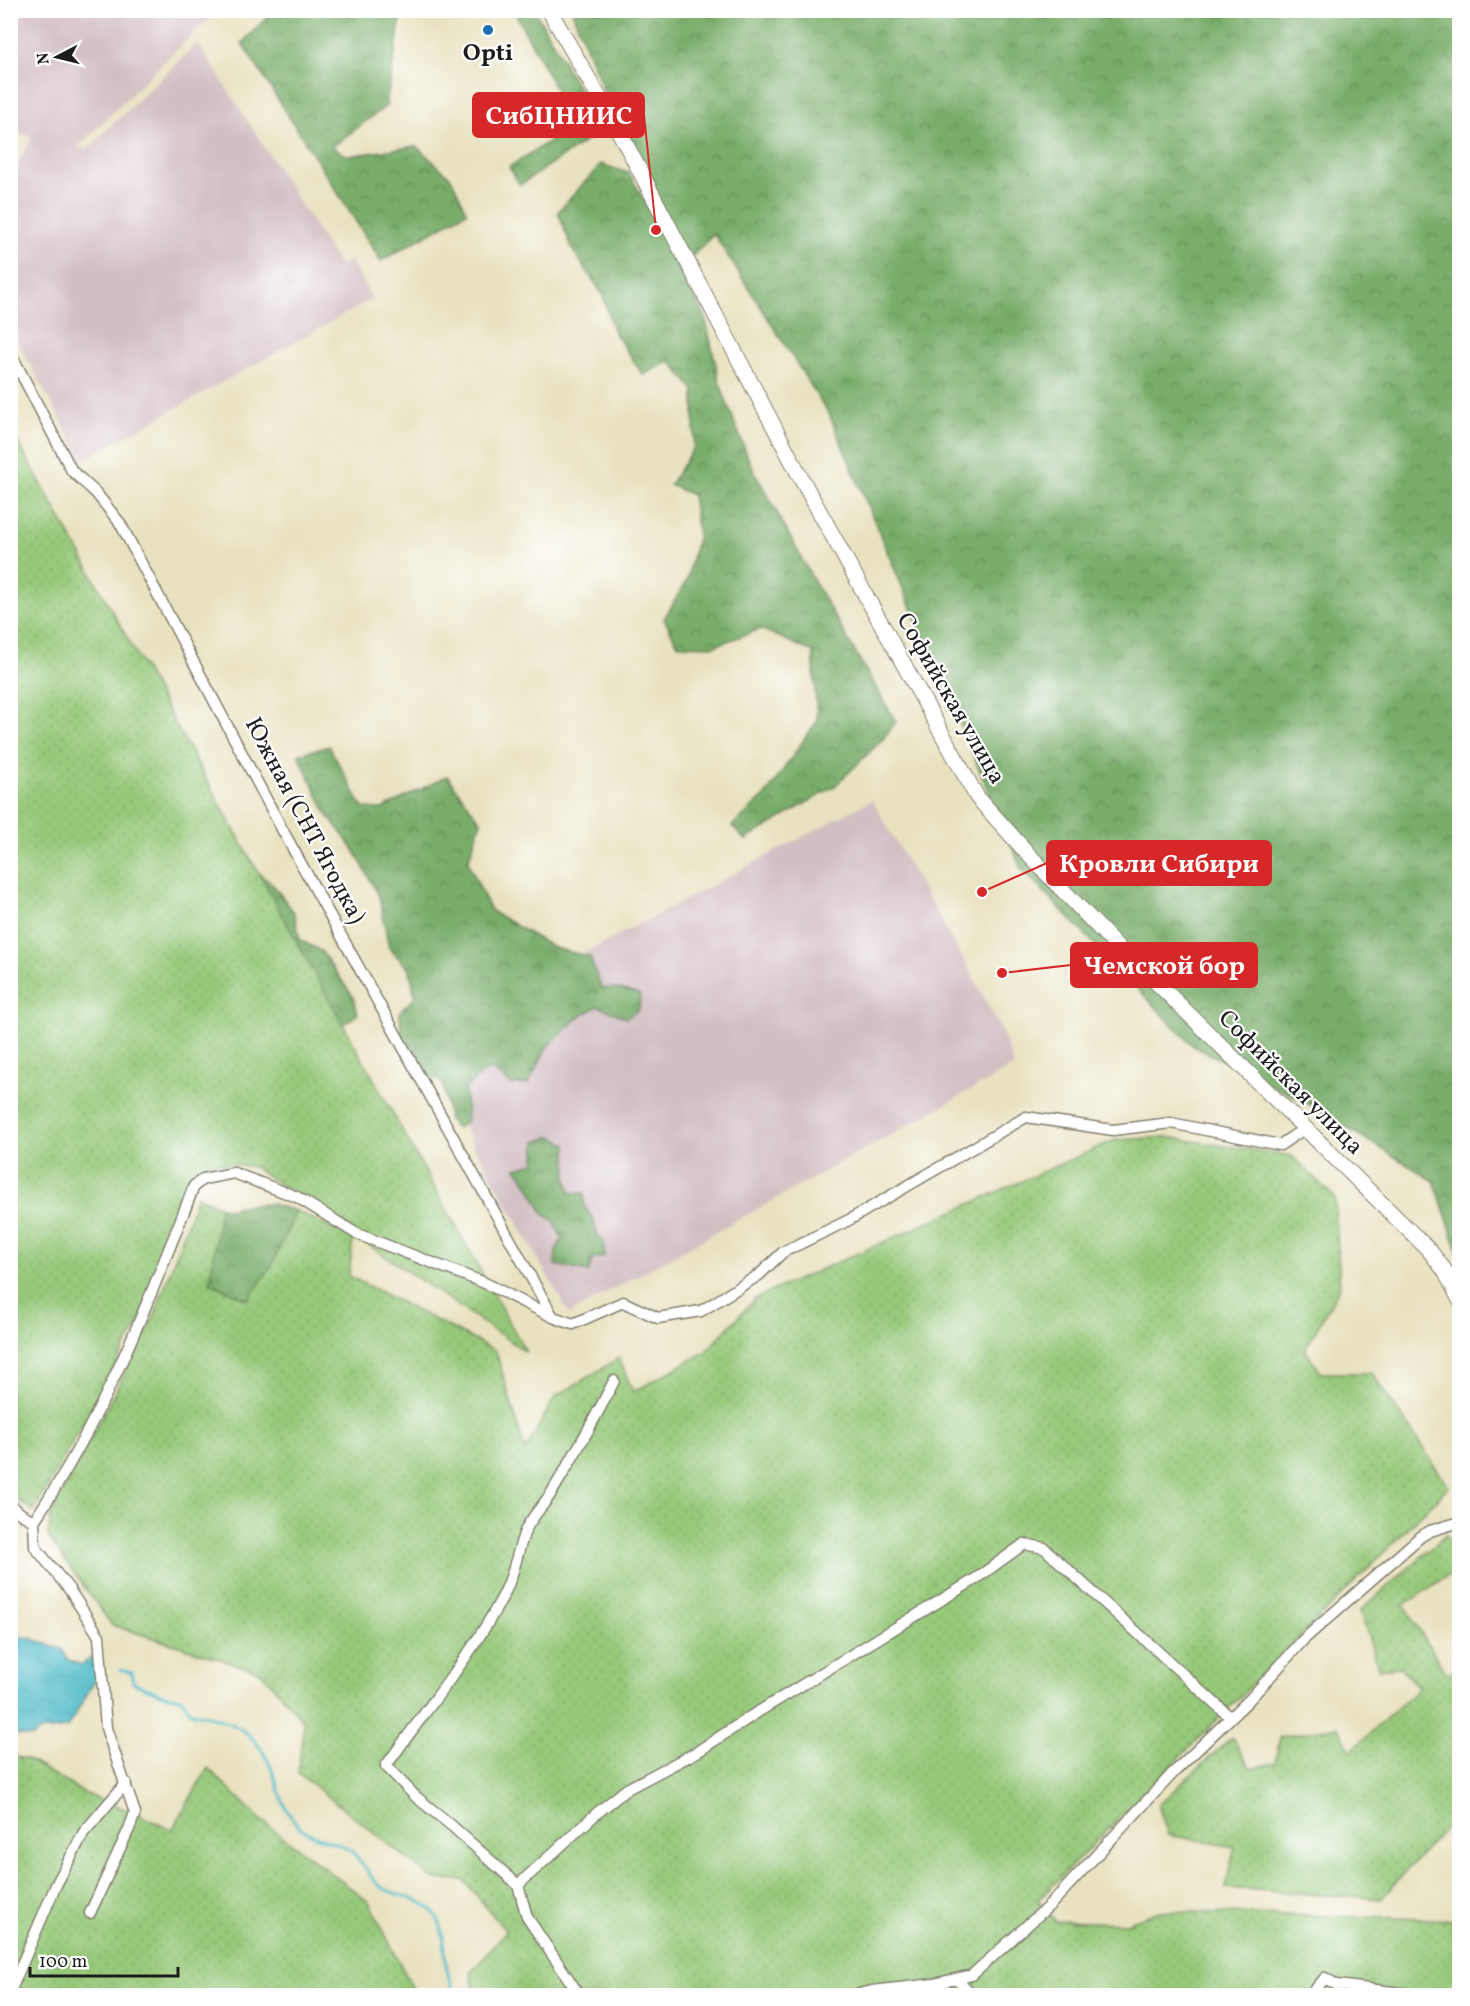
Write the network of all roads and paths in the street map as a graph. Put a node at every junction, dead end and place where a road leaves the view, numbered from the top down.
1 (549, 10) edge
2 (10, 352) edge
3 (1304, 1129) junction
4 (1460, 1300) edge
5 (553, 1317) junction
6 (614, 1381) dead end
7 (10, 1504) edge
8 (34, 1521) junction
9 (1460, 1522) edge
10 (1230, 1717) junction
11 (126, 1783) junction
12 (518, 1885) junction
13 (90, 1913) dead end
14 (956, 1979) junction
15 (10, 1992) edge
16 (580, 1995) edge
17 (851, 1995) edge
18 (974, 1995) edge
19 (1311, 1995) edge
20 (1424, 1995) edge

1 - 3 main road, Софийская улица
2 - 5 street, Южная (СНТ Ягодка)
3 - 4 main road, Софийская улица
3 - 5 street
5 - 8 street
6 - 12 street
7 - 8 street
8 - 11 street
9 - 10 street
10 - 12 street
10 - 14 street
11 - 13 street
11 - 15 street
12 - 16 street
14 - 17 street
14 - 18 street
19 - 20 street

